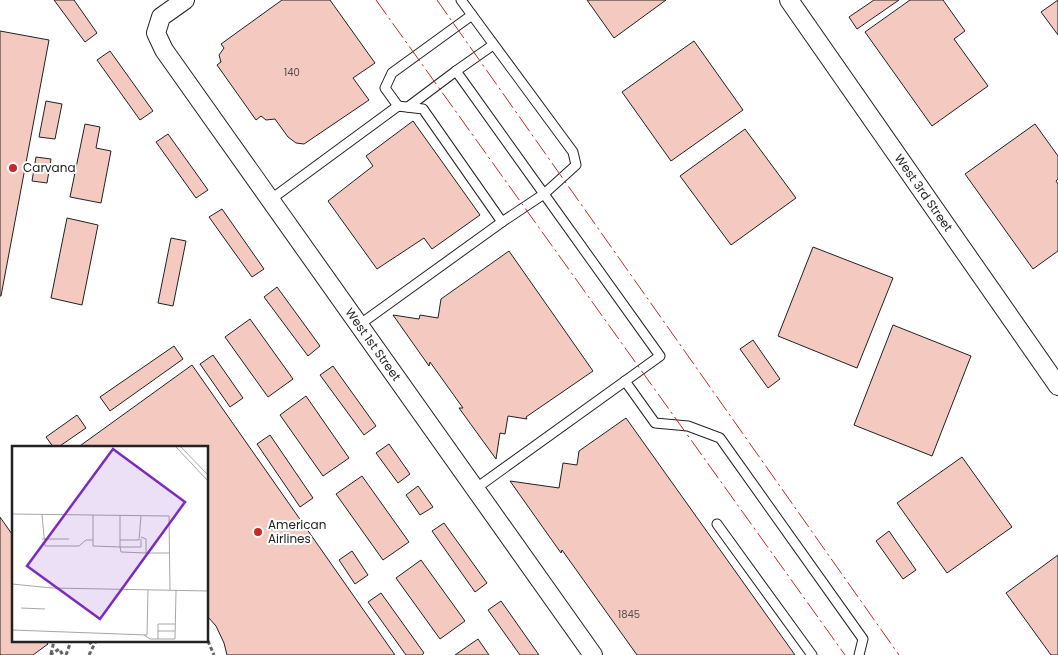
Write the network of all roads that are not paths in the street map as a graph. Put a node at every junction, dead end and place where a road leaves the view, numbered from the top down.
1 (185, 0) edge
2 (461, 0) edge
3 (788, 0) edge
4 (472, 15) junction
5 (494, 44) junction
6 (456, 71) junction
7 (403, 106) junction
8 (544, 194) junction
9 (270, 200) junction
10 (502, 222) junction
11 (359, 325) junction
12 (625, 381) junction
13 (1058, 386) edge
14 (476, 489) junction
15 (717, 524) dead end
16 (593, 655) edge
17 (812, 655) edge
18 (858, 655) edge

1 - 9 street, West 1st Street
2 - 4 lane
3 - 13 street, West 3rd Street
4 - 5 lane
4 - 7 lane
5 - 6 lane
5 - 8 lane
6 - 7 lane
6 - 8 lane
7 - 9 lane
7 - 10 lane
8 - 10 lane
8 - 12 lane
9 - 11 street, West 1st Street
10 - 11 lane
11 - 14 street, West 1st Street
12 - 14 lane
12 - 18 lane
14 - 16 street, West 1st Street
15 - 17 lane

